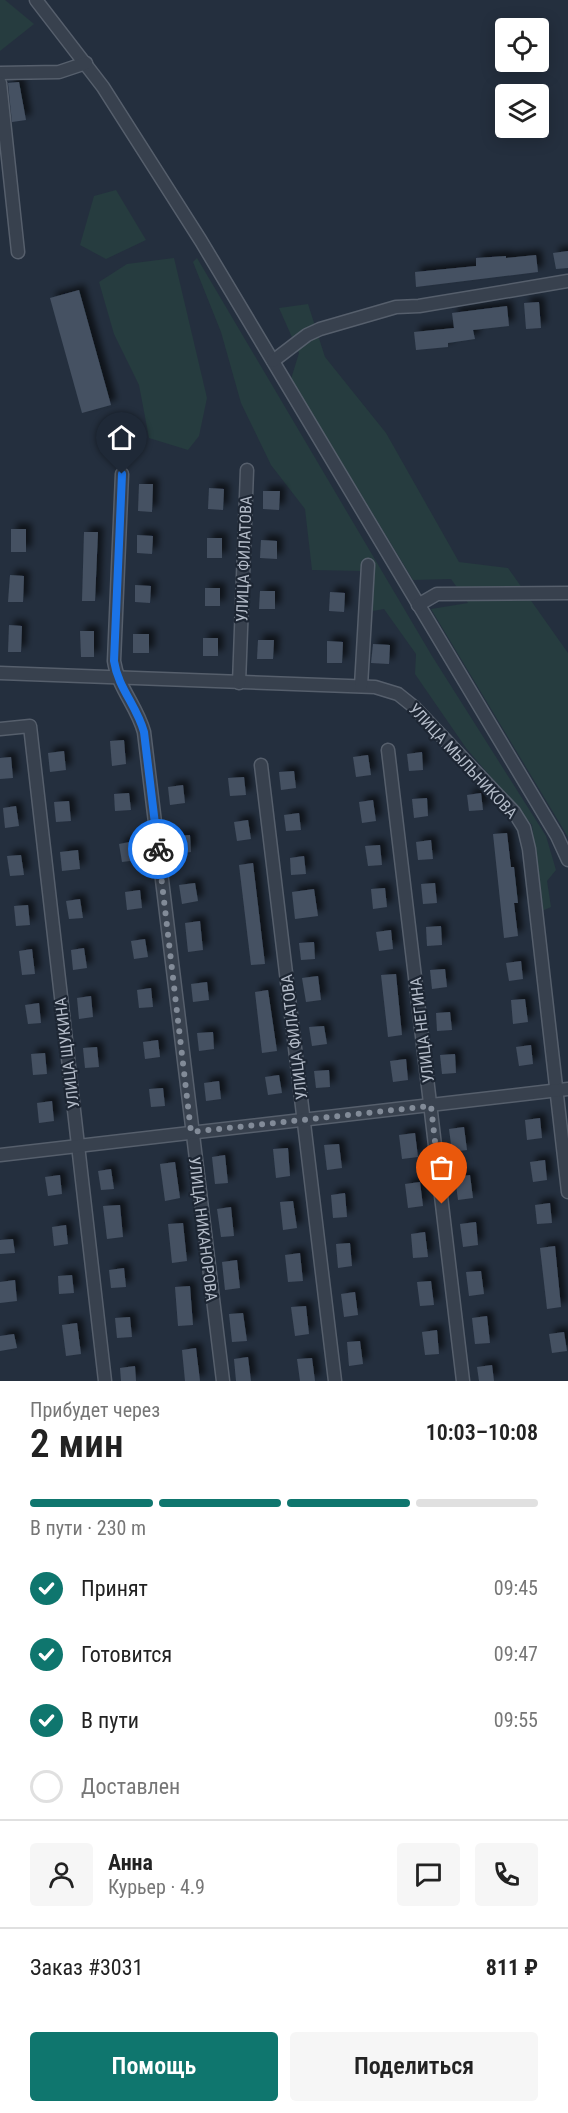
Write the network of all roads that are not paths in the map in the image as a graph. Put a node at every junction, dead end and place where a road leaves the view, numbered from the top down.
1 (36, 0) edge
2 (86, 63) junction
3 (0, 73) edge
4 (0, 83) edge
5 (18, 252) dead end
6 (568, 281) edge
7 (273, 361) junction
8 (247, 470) dead end
9 (122, 474) dead end
10 (368, 565) dead end
11 (568, 593) edge
12 (418, 605) junction
13 (0, 673) edge
14 (116, 677) junction
15 (240, 683) junction
16 (361, 686) junction
17 (0, 729) edge
18 (388, 750) dead end
19 (261, 765) dead end
20 (568, 860) edge
21 (562, 1090) edge
22 (431, 1106) junction
23 (304, 1119) junction
24 (191, 1132) junction
25 (78, 1146) junction
26 (0, 1155) edge
27 (568, 1192) edge
28 (105, 1381) edge
29 (223, 1381) edge
30 (335, 1381) edge
31 (463, 1381) edge

1 - 2 street
2 - 3 street
2 - 7 street
4 - 5 street
6 - 7 street
7 - 12 street
8 - 15 street, УЛИЦА ФИЛАТОВА
9 - 14 street, УЛИЦА НИКАНОРОВА
10 - 16 street
11 - 12 street
12 - 20 street
13 - 14 street, УЛИЦА МЫЛЬНИКОВА
14 - 15 street, УЛИЦА МЫЛЬНИКОВА
14 - 24 street, УЛИЦА НИКАНОРОВА
15 - 16 street, УЛИЦА МЫЛЬНИКОВА
16 - 21 street, УЛИЦА МЫЛЬНИКОВА
17 - 25 street, УЛИЦА ЩУКИНА
18 - 22 street, УЛИЦА НЕГИНА
19 - 23 street, УЛИЦА ФИЛАТОВА
21 - 22 street
21 - 27 street, УЛИЦА МЫЛЬНИКОВА
22 - 23 street
22 - 31 street, УЛИЦА НЕГИНА
23 - 24 street
23 - 30 street, УЛИЦА ФИЛАТОВА
24 - 25 street
24 - 29 street, УЛИЦА НИКАНОРОВА
25 - 26 street
25 - 28 street, УЛИЦА ЩУКИНА

